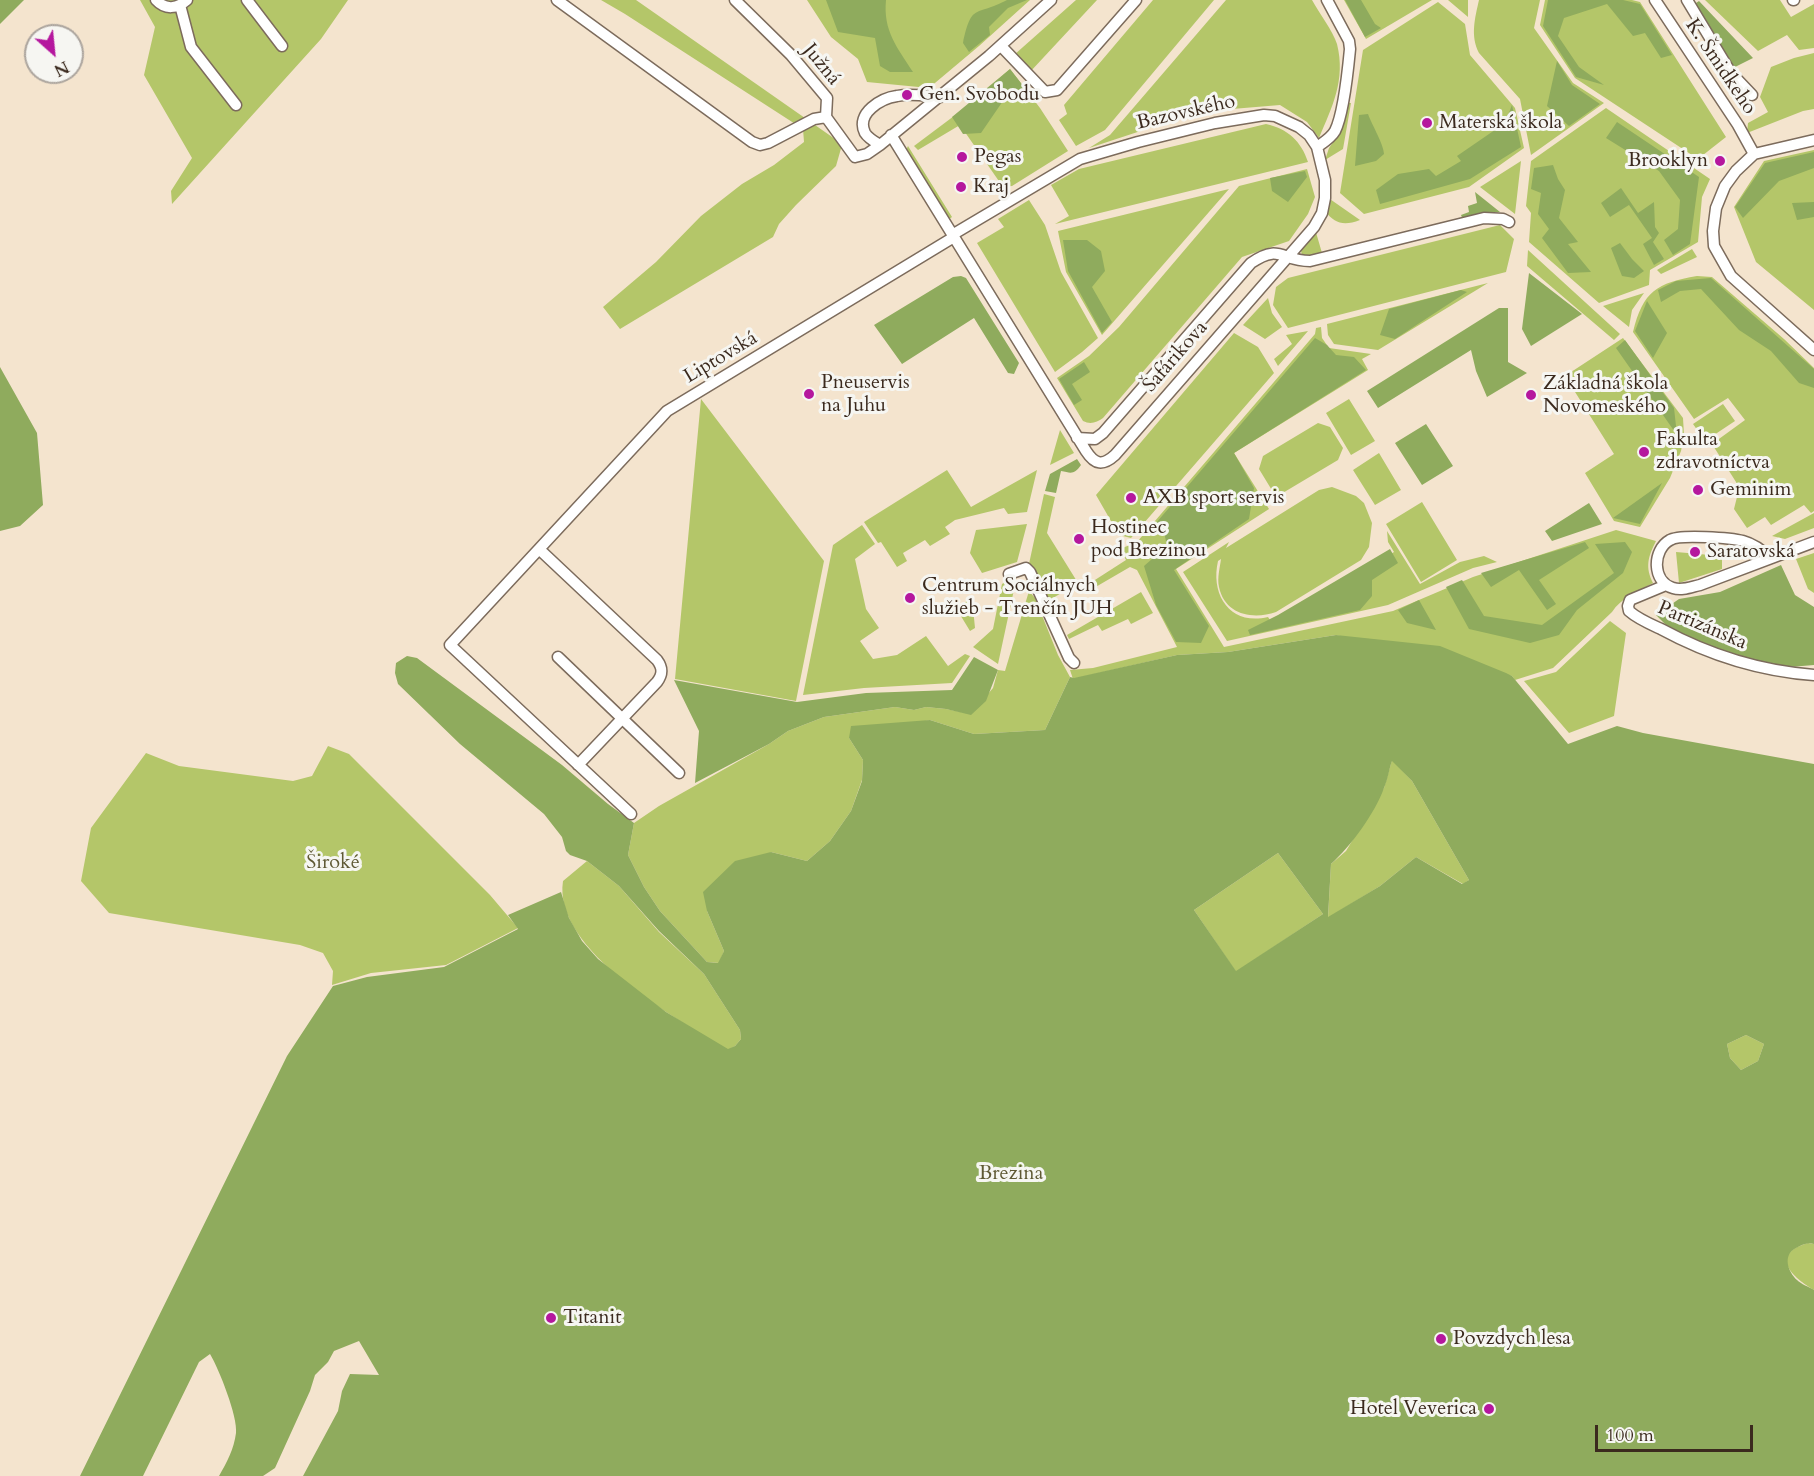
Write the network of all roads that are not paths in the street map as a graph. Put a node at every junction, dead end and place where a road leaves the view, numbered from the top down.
1 (156, 0) edge
2 (247, 0) edge
3 (557, 0) edge
4 (735, 0) edge
5 (1051, 0) edge
6 (1136, 0) edge
7 (1327, 0) edge
8 (1655, 0) edge
9 (1687, 0) edge
10 (184, 3) edge
11 (282, 46) dead end
12 (1001, 46) junction
13 (1752, 95) dead end
14 (940, 97) junction
15 (236, 105) dead end
16 (826, 117) junction
17 (891, 135) junction
18 (1814, 140) edge
19 (880, 145) junction
20 (1317, 147) junction
21 (1754, 154) junction
22 (1509, 222) dead end
23 (953, 236) junction
24 (1289, 257) junction
25 (1814, 350) edge
26 (1077, 438) junction
27 (1814, 542) edge
28 (539, 549) junction
29 (1770, 558) junction
30 (1009, 574) dead end
31 (1666, 585) junction
32 (558, 657) dead end
33 (1074, 663) dead end
34 (1814, 675) edge
35 (622, 719) junction
36 (578, 765) junction
37 (679, 773) dead end
38 (631, 814) dead end

1 - 10 street
2 - 11 street
3 - 16 street
4 - 16 street, Južná
5 - 12 street
6 - 12 street
7 - 20 street
8 - 21 street, K. Šmidkeho
9 - 13 street
10 - 15 street
12 - 14 street
14 - 17 street
14 - 19 street
16 - 19 street, Južná
17 - 19 street, Južná
17 - 23 street
18 - 21 street
20 - 23 street, Bazovského
20 - 24 street
21 - 25 street
22 - 24 street, Šafárikova
23 - 26 street
23 - 28 street, Liptovská
24 - 26 street, Šafárikova
24 - 26 street, Šafárikova
27 - 29 street
28 - 35 street
28 - 36 street, Liptovská
29 - 31 street
29 - 31 street
30 - 33 street
31 - 34 street, Partizánska
32 - 35 street
35 - 36 street
35 - 37 street
36 - 38 street, Liptovská

